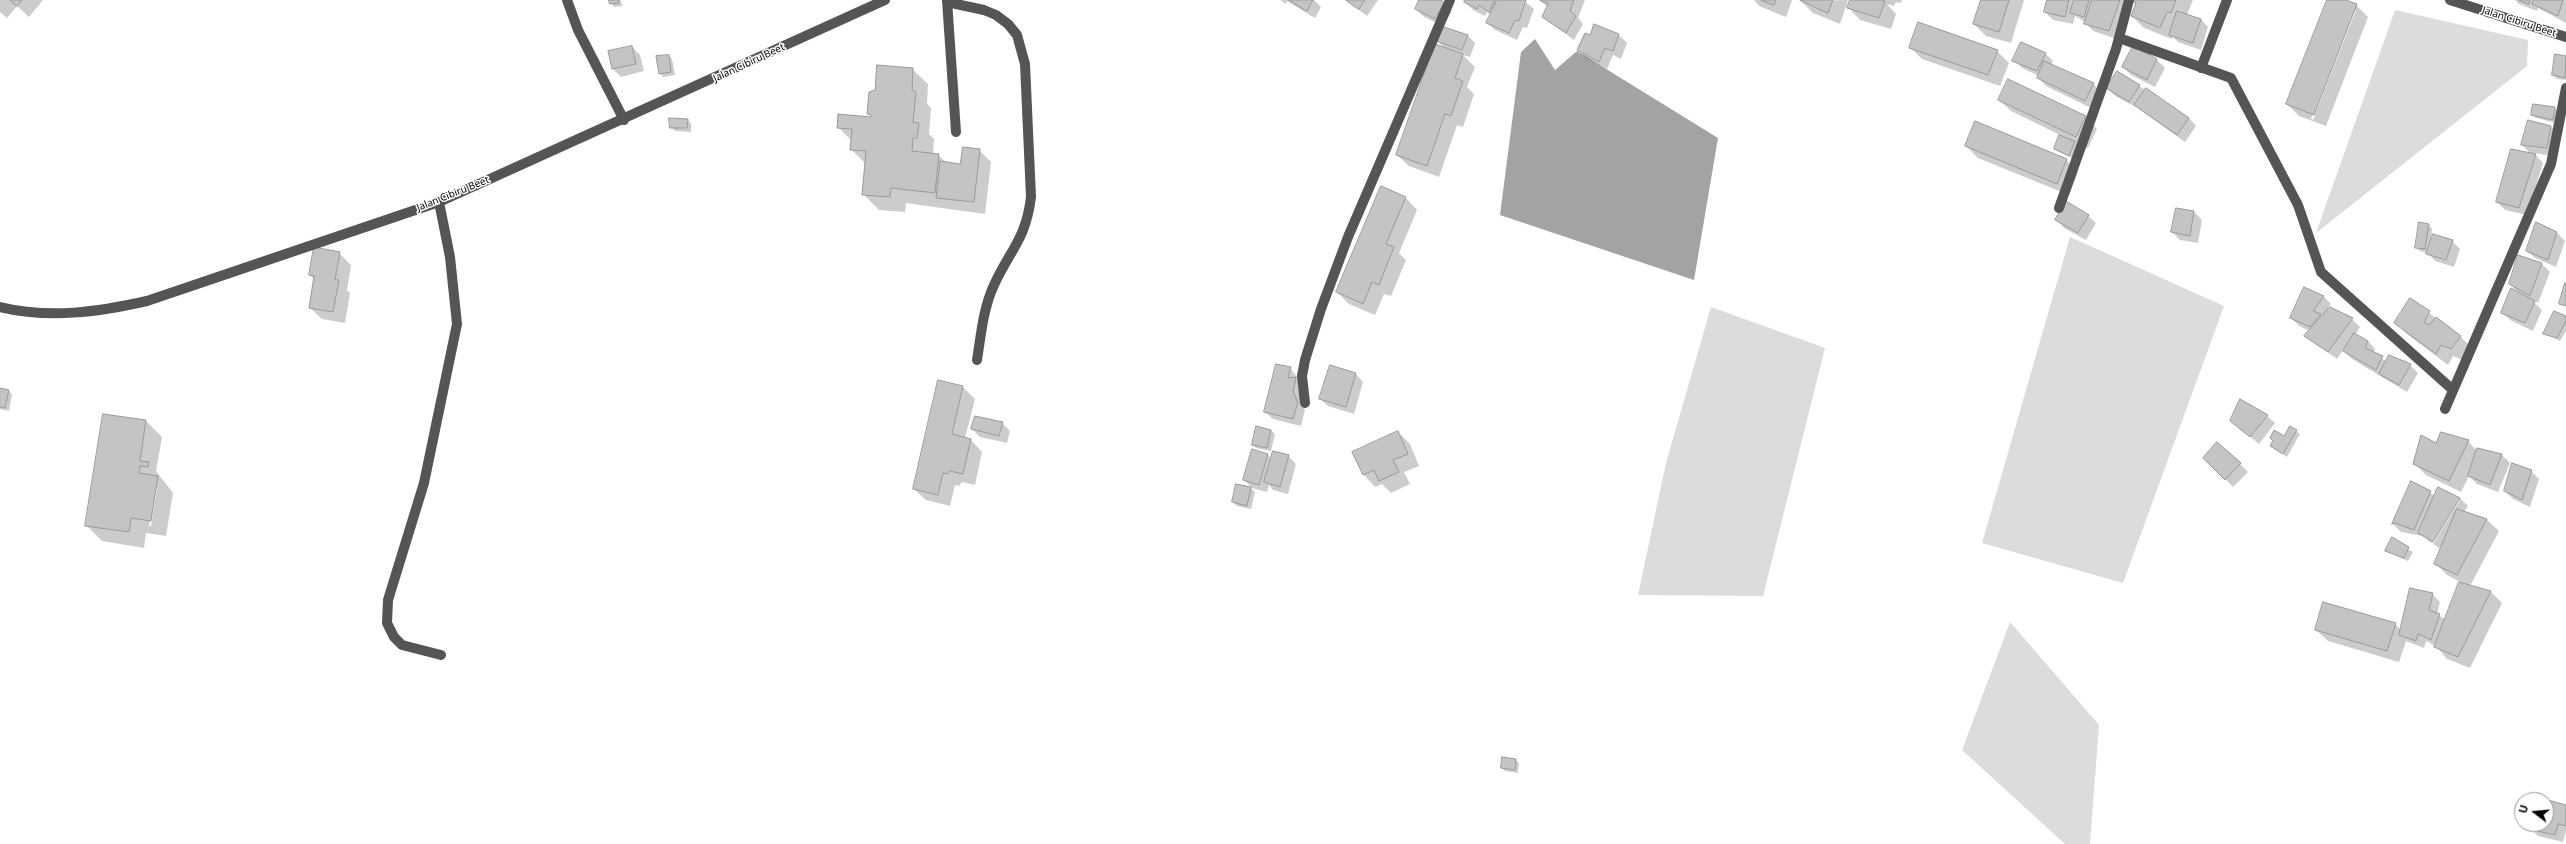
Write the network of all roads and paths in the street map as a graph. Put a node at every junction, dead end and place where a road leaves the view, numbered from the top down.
1 (567, 0) edge
2 (885, 0) edge
3 (1450, 0) edge
4 (2129, 0) edge
5 (2227, 0) edge
6 (2450, 0) edge
7 (947, 1) edge
8 (2566, 37) edge
9 (2119, 38) junction
10 (2201, 68) junction
11 (2566, 88) edge
12 (624, 120) junction
13 (956, 132) dead end
14 (439, 202) junction
15 (2059, 208) dead end
16 (0, 307) edge
17 (977, 360) dead end
18 (2453, 390) junction
19 (1305, 403) dead end
20 (2444, 409) dead end
21 (442, 654) dead end

1 - 12 street
2 - 12 street, Jalan Cibiru Beet
3 - 19 street
4 - 9 street
5 - 10 street
6 - 8 street, Jalan Cibiru Beet
7 - 13 street
7 - 17 street
9 - 10 street
9 - 15 street
10 - 18 street
11 - 18 street
12 - 14 street, Jalan Cibiru Beet
14 - 16 street, Jalan Cibiru Beet
14 - 21 street
18 - 20 street

